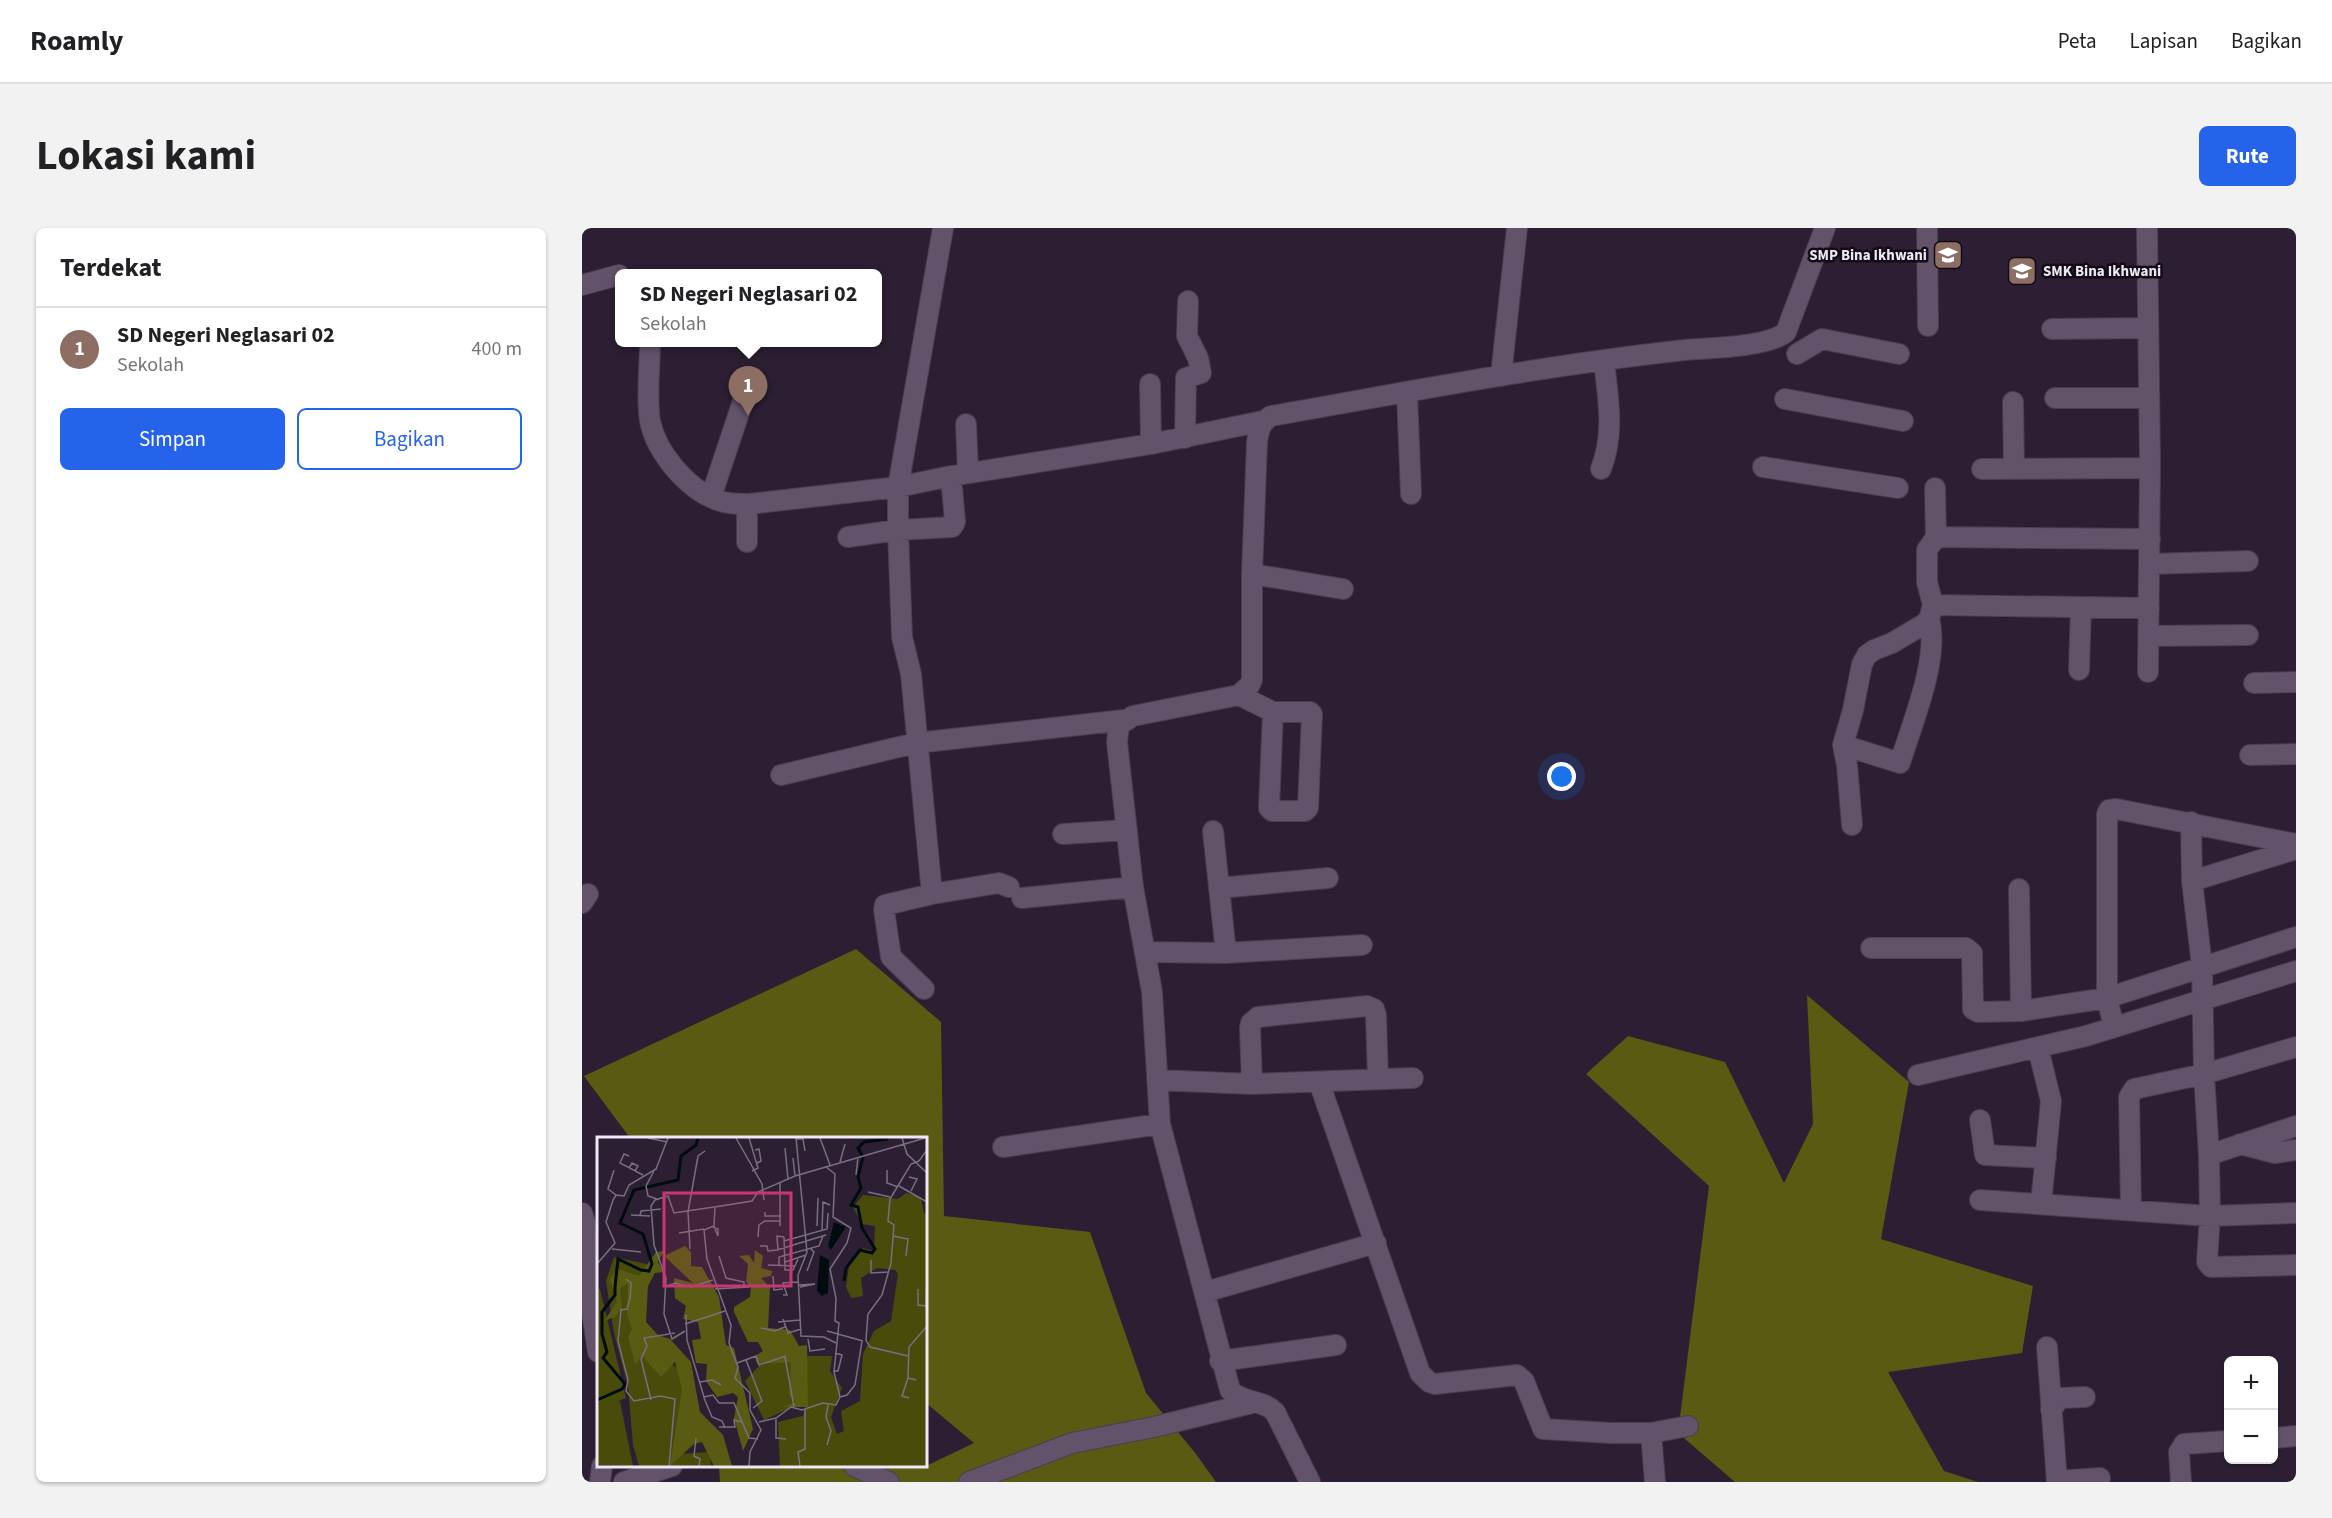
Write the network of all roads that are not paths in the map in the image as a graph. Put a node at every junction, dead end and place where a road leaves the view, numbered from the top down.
1 (943, 228) edge
2 (1517, 228) edge
3 (1825, 228) edge
4 (1927, 228) edge
5 (2147, 228) edge
6 (615, 276) edge
7 (582, 285) edge
8 (1188, 301) dead end
9 (1928, 326) dead end
10 (2148, 328) junction
11 (2052, 329) dead end
12 (650, 347) edge
13 (1797, 354) dead end
14 (1899, 354) dead end
15 (1604, 361) junction
16 (1501, 376) junction
17 (1150, 384) dead end
18 (1407, 393) junction
19 (744, 398) dead end
20 (2055, 398) dead end
21 (2149, 398) junction
22 (1785, 399) dead end
23 (2013, 402) dead end
24 (1263, 421) junction
25 (1904, 421) dead end
26 (966, 424) dead end
27 (1185, 438) junction
28 (1151, 444) junction
29 (1763, 467) dead end
30 (2150, 468) junction
31 (1601, 469) dead end
32 (1982, 469) dead end
33 (2014, 469) junction
34 (960, 474) junction
35 (898, 487) junction
36 (1935, 488) dead end
37 (1898, 489) dead end
38 (1411, 494) dead end
39 (711, 497) junction
40 (747, 504) junction
41 (898, 530) junction
42 (848, 537) dead end
43 (1936, 537) junction
44 (2150, 539) junction
45 (747, 542) dead end
46 (2248, 561) dead end
47 (2150, 564) junction
48 (1252, 574) junction
49 (1343, 589) dead end
50 (2081, 607) junction
51 (2149, 608) junction
52 (1931, 612) junction
53 (2248, 635) dead end
54 (2149, 636) junction
55 (2079, 670) dead end
56 (2148, 672) dead end
57 (2296, 682) edge
58 (2254, 683) dead end
59 (1239, 695) junction
60 (1273, 712) junction
61 (1124, 720) junction
62 (916, 743) junction
63 (1842, 745) junction
64 (2296, 754) edge
65 (2250, 755) dead end
66 (781, 775) dead end
67 (2191, 822) junction
68 (1852, 825) dead end
69 (1127, 830) junction
70 (1213, 831) dead end
71 (1063, 834) dead end
72 (2296, 844) edge
73 (2296, 849) edge
74 (1328, 878) dead end
75 (2192, 881) junction
76 (1133, 887) junction
77 (1219, 888) junction
78 (2019, 889) dead end
79 (932, 894) junction
80 (2296, 937) edge
81 (1362, 945) dead end
82 (1870, 948) dead end
83 (1145, 951) junction
84 (1226, 953) junction
85 (2202, 966) junction
86 (2296, 971) edge
87 (924, 989) dead end
88 (2107, 998) junction
89 (2202, 1001) junction
90 (2021, 1011) junction
91 (2114, 1027) junction
92 (2296, 1047) edge
93 (2038, 1048) junction
94 (2204, 1074) junction
95 (1918, 1075) dead end
96 (1413, 1078) dead end
97 (1378, 1079) junction
98 (1157, 1080) junction
99 (1319, 1082) junction
100 (1252, 1084) junction
101 (1980, 1120) dead end
102 (1160, 1124) junction
103 (2296, 1126) edge
104 (2240, 1144) junction
105 (1003, 1147) dead end
106 (2296, 1150) edge
107 (2209, 1155) junction
108 (2046, 1158) junction
109 (1980, 1200) dead end
110 (2041, 1204) junction
111 (2131, 1210) junction
112 (582, 1213) edge
113 (2296, 1213) edge
114 (2210, 1216) junction
115 (1376, 1244) junction
116 (2296, 1265) edge
117 (1205, 1292) junction
118 (597, 1345) edge
119 (1336, 1345) dead end
120 (2047, 1347) dead end
121 (1220, 1361) junction
122 (2085, 1397) dead end
123 (1256, 1402) junction
124 (2051, 1410) junction
125 (1688, 1426) dead end
126 (1651, 1433) junction
127 (2296, 1436) edge
128 (2278, 1438) edge
129 (2224, 1441) edge
130 (602, 1467) edge
131 (669, 1467) edge
132 (856, 1467) edge
133 (2100, 1478) dead end
134 (2057, 1481) edge
135 (600, 1482) edge
136 (624, 1482) edge
137 (889, 1482) edge
138 (969, 1482) edge
139 (1310, 1482) edge
140 (1655, 1482) edge
141 (2181, 1482) edge

1 - 35 street
2 - 16 street
3 - 15 street
4 - 9 street
5 - 10 street
6 - 7 street
8 - 27 street
10 - 11 street
10 - 21 street
12 - 39 street
13 - 14 street
15 - 16 street
15 - 31 street
16 - 18 street
17 - 28 street
18 - 24 street
18 - 38 street
19 - 39 street
20 - 21 street
21 - 30 street
22 - 25 street
23 - 33 street
24 - 27 street
24 - 48 street
26 - 34 street
27 - 28 street
28 - 34 street
29 - 37 street
30 - 33 street
30 - 44 street
32 - 33 street
34 - 35 street
34 - 41 street
35 - 40 street
35 - 41 street
36 - 43 street
39 - 40 street
40 - 45 street
41 - 42 street
41 - 62 street
43 - 44 street
43 - 52 street
44 - 47 street
46 - 47 street
47 - 51 street
48 - 49 street
48 - 59 street
50 - 51 street
50 - 52 street
50 - 55 street
51 - 54 street
52 - 63 street
52 - 63 street
53 - 54 street
54 - 56 street
57 - 58 street
59 - 60 street
59 - 61 street
60 - 60 street
61 - 62 street
61 - 69 street
62 - 66 street
62 - 79 street
63 - 68 street
64 - 65 street
67 - 72 street
67 - 75 street
67 - 88 street
69 - 71 street
69 - 76 street
70 - 77 street
73 - 75 street
74 - 77 street
75 - 85 street
76 - 79 street
76 - 83 street
77 - 84 street
78 - 90 street
79 - 87 street
80 - 85 street
81 - 84 street
82 - 90 street
83 - 84 street
83 - 98 street
85 - 88 street
85 - 89 street
86 - 89 street
88 - 90 street
88 - 91 street
89 - 91 street
89 - 94 street
91 - 93 street
92 - 94 street
93 - 95 street
93 - 108 street
94 - 107 street
94 - 111 street
96 - 97 street
97 - 99 street
97 - 100 street
98 - 100 street
98 - 102 street
99 - 100 street
99 - 115 street
101 - 108 street
102 - 105 street
102 - 117 street
103 - 104 street
104 - 106 street
104 - 107 street
107 - 114 street
108 - 110 street
109 - 110 street
110 - 111 street
111 - 114 street
112 - 118 street
113 - 114 street
114 - 116 street
115 - 117 street
115 - 126 street
117 - 121 street
119 - 121 street
120 - 124 street
121 - 123 street
122 - 124 street
123 - 138 street
123 - 139 street
124 - 134 street
125 - 126 street
126 - 140 street
127 - 128 street
129 - 141 street
130 - 135 street
131 - 136 street
132 - 137 street
133 - 134 street

